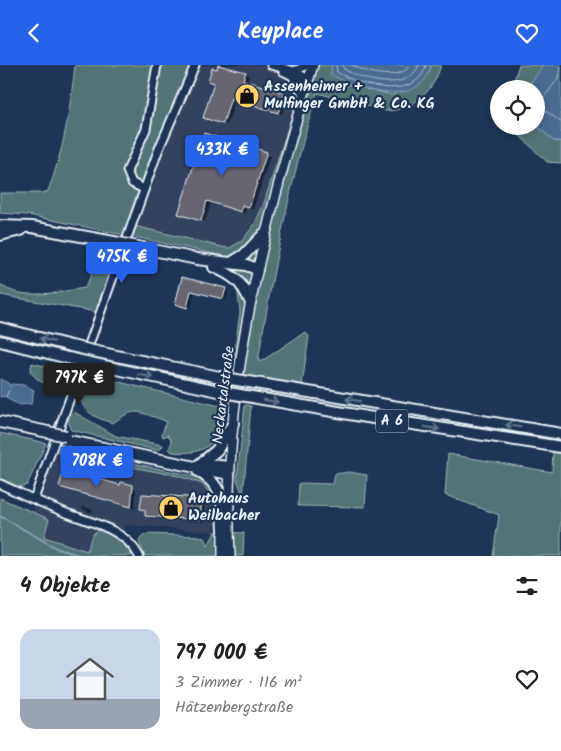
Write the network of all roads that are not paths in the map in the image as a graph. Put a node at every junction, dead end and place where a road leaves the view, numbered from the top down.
1 (157, 65) edge
2 (195, 65) edge
3 (308, 65) edge
4 (313, 65) edge
5 (274, 66) edge
6 (293, 74) junction
7 (308, 81) junction
8 (304, 95) junction
9 (144, 189) junction
10 (0, 226) edge
11 (265, 233) junction
12 (0, 235) edge
13 (114, 244) junction
14 (133, 247) junction
15 (231, 263) junction
16 (214, 267) junction
17 (256, 272) junction
18 (250, 301) junction
19 (0, 321) edge
20 (0, 328) edge
21 (23, 334) junction
22 (1, 341) edge
23 (0, 424) edge
24 (233, 424) junction
25 (561, 434) edge
26 (561, 447) edge
27 (197, 466) junction
28 (229, 471) junction
29 (0, 484) edge
30 (34, 499) junction
31 (227, 519) junction
32 (224, 530) junction
33 (139, 556) edge
34 (223, 556) edge
35 (230, 556) edge

1 - 9 street
2 - 9 street
3 - 6 street
4 - 7 main road, Neckartalstraße
5 - 6 street
6 - 7 street
6 - 8 street
7 - 8 main road, Neckartalstraße
8 - 11 main road, Neckartalstraße
9 - 30 street
10 - 13 highway
11 - 15 highway
11 - 17 main road, Neckartalstraße
12 - 13 highway
13 - 14 highway, bridge
14 - 15 highway
14 - 16 highway
15 - 17 highway
16 - 17 highway
16 - 18 highway
17 - 18 main road, Neckartalstraße
18 - 24 main road, Neckartalstraße
19 - 21 highway
20 - 21 highway, A 6
25 -> 21 highway, A 6, bridge
22 -> 26 highway, A 6, bridge
23 - 27 highway, bridge
24 - 27 highway
24 - 28 main road, Neckartalstraße
27 - 28 highway
27 - 32 highway
28 - 31 main road, Neckartalstraße
29 - 30 street
30 - 33 street
31 - 32 main road, Neckartalstraße
31 - 35 main road, Neckartalstraße
32 - 34 main road, Neckartalstraße

